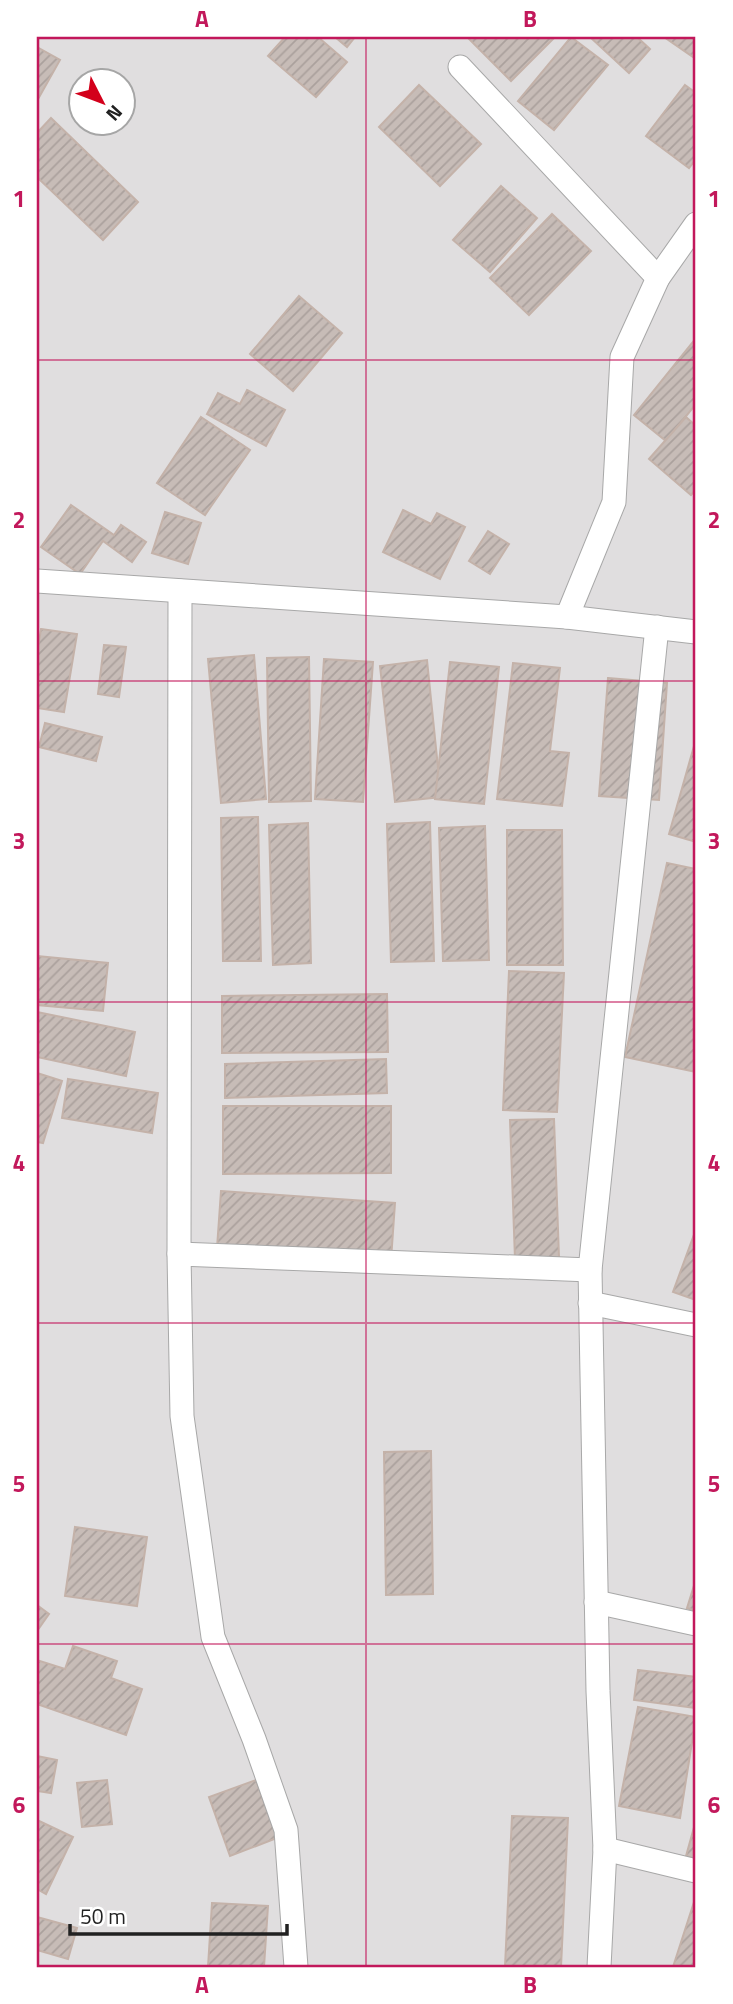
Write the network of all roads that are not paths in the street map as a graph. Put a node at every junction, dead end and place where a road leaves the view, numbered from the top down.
1 (460, 67) dead end
2 (696, 225) edge
3 (658, 278) junction
4 (37, 582) edge
5 (180, 591) junction
6 (567, 617) junction
7 (657, 628) junction
8 (696, 632) edge
9 (178, 1254) junction
10 (590, 1270) junction
11 (590, 1303) junction
12 (696, 1325) edge
13 (596, 1602) junction
14 (696, 1624) edge
15 (606, 1849) junction
16 (696, 1871) edge
17 (296, 1967) edge
18 (599, 1967) edge

1 - 3 street
2 - 3 street
3 - 6 street
4 - 5 street
5 - 6 street
5 - 9 street
6 - 7 street
7 - 8 street
7 - 10 street
9 - 10 street
9 - 17 street
10 - 11 street
11 - 12 street
11 - 13 street
13 - 14 street
13 - 15 street
15 - 16 street
15 - 18 street

